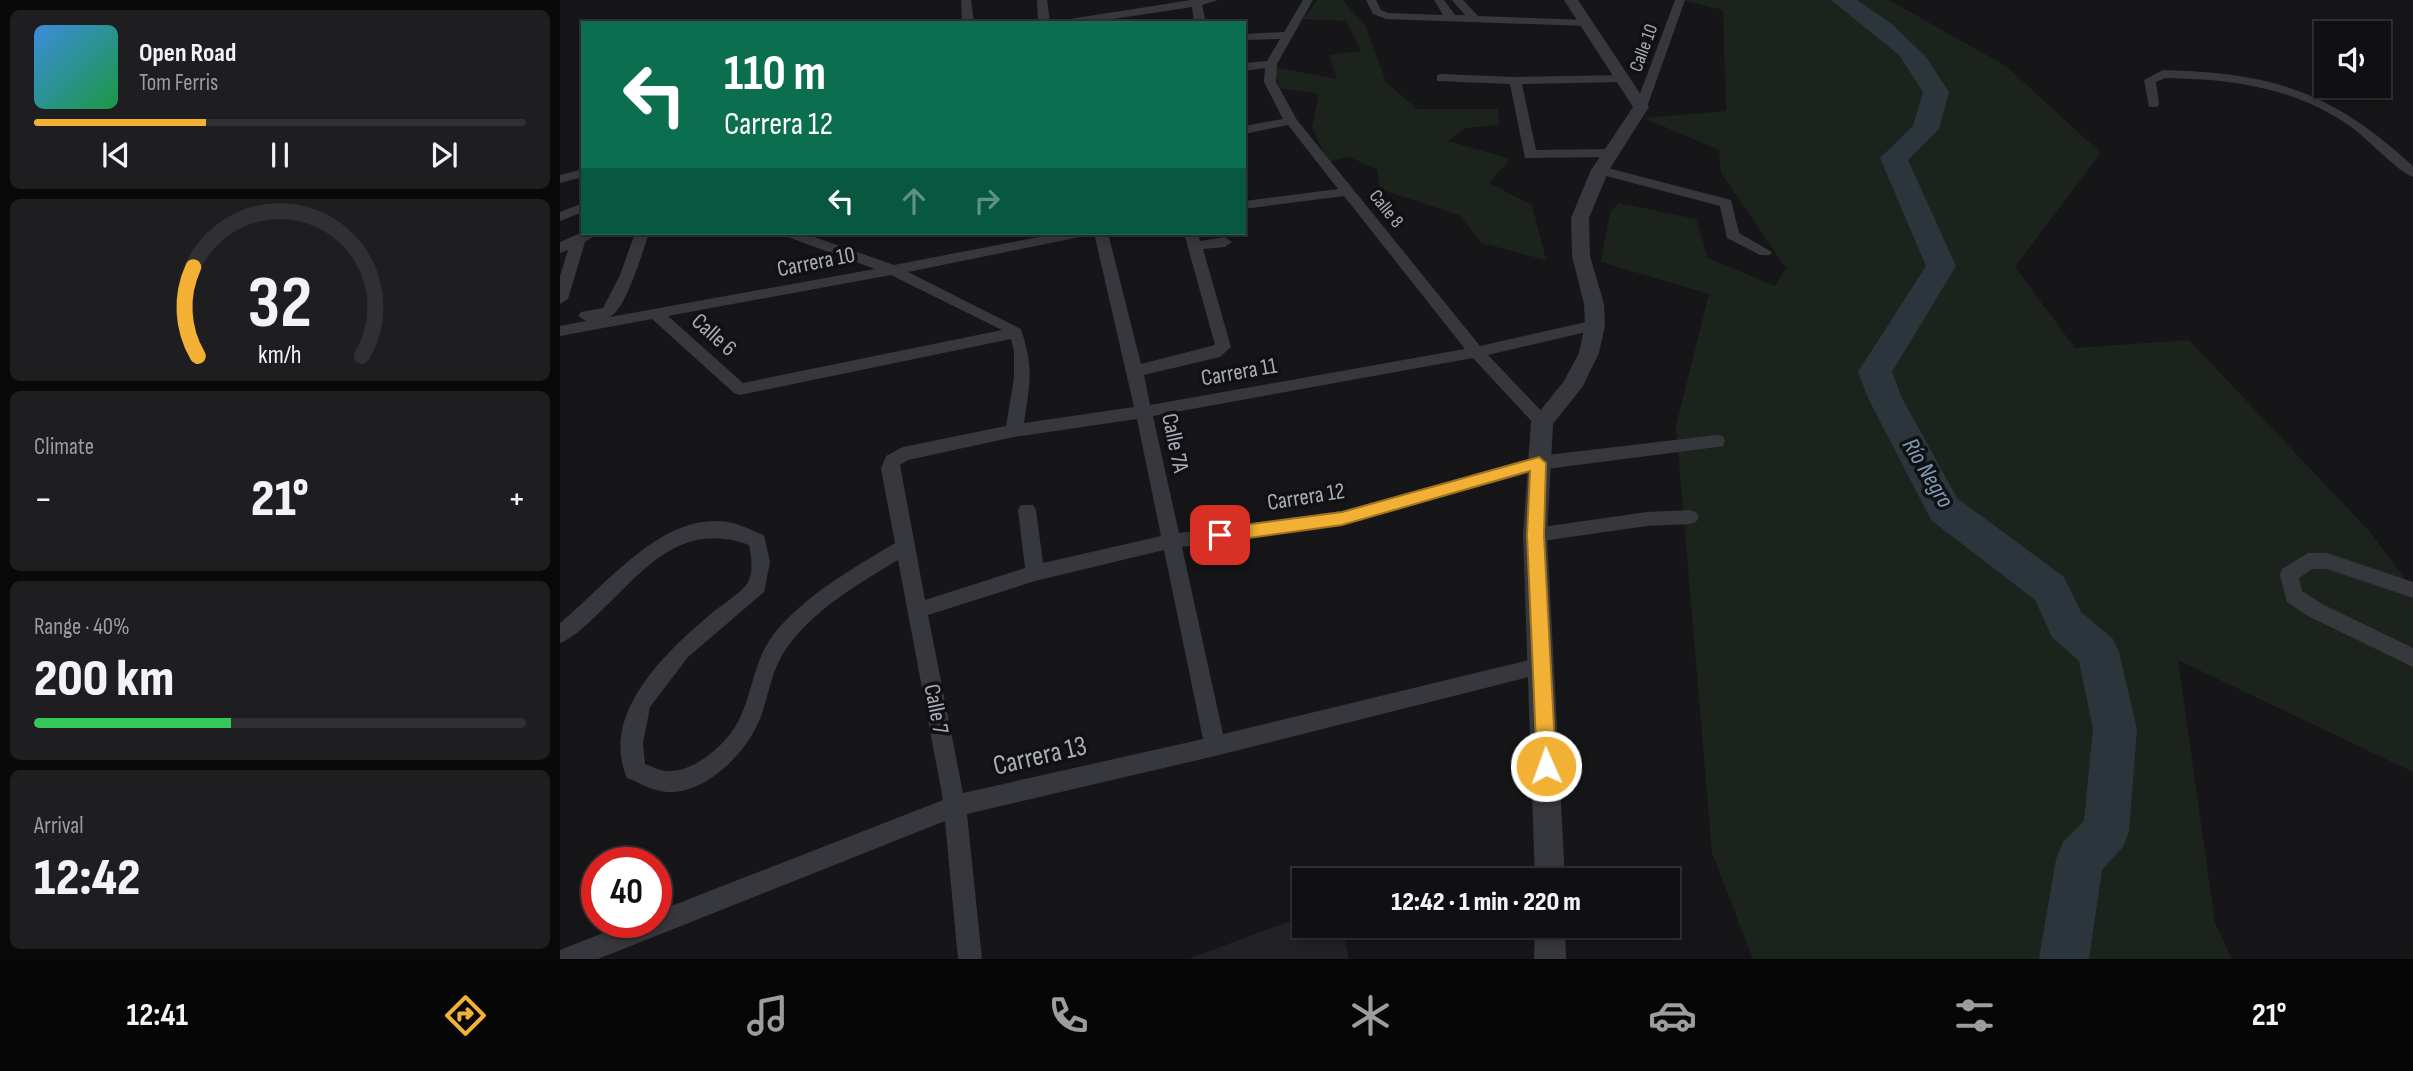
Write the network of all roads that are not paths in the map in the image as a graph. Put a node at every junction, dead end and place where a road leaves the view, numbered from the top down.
1 (966, 0) edge
2 (1042, 0) edge
3 (1116, 0) edge
4 (1213, 0) edge
5 (1308, 0) edge
6 (1371, 0) edge
7 (1439, 0) edge
8 (1457, 0) edge
9 (1571, 0) edge
10 (1679, 0) edge
11 (1196, 1) edge
12 (1119, 18) edge
13 (1452, 19) junction
14 (1476, 20) junction
15 (968, 21) edge
16 (1045, 21) edge
17 (1085, 21) edge
18 (1200, 21) edge
19 (1587, 23) junction
20 (1290, 34) junction
21 (1246, 37) edge
22 (1271, 64) junction
23 (1246, 67) edge
24 (1441, 78) dead end
25 (1623, 78) junction
26 (1515, 81) junction
27 (2153, 104) dead end
28 (1641, 107) junction
29 (1291, 121) junction
30 (1246, 130) edge
31 (1612, 153) junction
32 (1600, 170) junction
33 (2413, 173) edge
34 (581, 174) edge
35 (560, 179) edge
36 (1347, 192) junction
37 (1246, 205) edge
38 (581, 208) edge
39 (560, 217) edge
40 (641, 235) edge
41 (795, 235) edge
42 (816, 235) edge
43 (1070, 235) edge
44 (1101, 235) edge
45 (586, 236) edge
46 (805, 239) junction
47 (1192, 239) edge
48 (1225, 242) dead end
49 (560, 248) edge
50 (1765, 252) dead end
51 (893, 270) junction
52 (560, 299) edge
53 (657, 314) junction
54 (560, 322) edge
55 (1595, 326) junction
56 (560, 331) edge
57 (1016, 333) junction
58 (1476, 352) junction
59 (1135, 371) junction
60 (1143, 412) junction
61 (1542, 422) junction
62 (1014, 431) junction
63 (1717, 441) dead end
64 (892, 461) joint
65 (1539, 463) junction
66 (1027, 510) dead end
67 (1689, 517) dead end
68 (1535, 535) junction
69 (1171, 541) junction
70 (904, 547) junction
71 (1035, 573) junction
72 (2413, 590) edge
73 (916, 611) junction
74 (560, 634) edge
75 (2413, 658) edge
76 (1542, 666) junction
77 (1215, 746) junction
78 (955, 806) junction
79 (1550, 868) edge
80 (1550, 938) edge
81 (568, 959) edge
82 (970, 959) edge
83 (1550, 959) edge

1 - 15 street
2 - 16 street
3 - 12 street
4 - 11 street
5 - 20 street
6 - 13 street
7 - 13 street
8 - 14 street
9 - 19 street
10 - 28 street, Calle 10
11 - 12 street
11 - 18 street
12 - 17 street
13 - 14 street
14 - 19 street
19 - 25 street
20 - 21 street
20 - 22 street
22 - 23 street
22 - 29 street, Calle 8
24 - 26 street
25 - 26 street
25 - 28 street
26 - 31 street
27 - 33 street
28 - 31 street
29 - 30 street
29 - 36 street, Calle 8
31 - 32 street
32 - 50 street
32 - 55 street
34 - 35 street
36 - 37 street
36 - 58 street, Calle 8
38 - 39 street
40 - 54 street
41 - 46 street
42 - 46 street
43 - 51 street, Carrera 10
44 - 59 street, Calle 7A
45 - 49 street
45 - 52 street
46 - 51 street
47 - 48 street
47 - 59 street
51 - 53 street, Carrera 10
51 - 57 street
53 - 56 street, Carrera 10
53 - 57 street, Calle 6
55 - 58 street, Carrera 11
55 - 61 street
57 - 62 street
58 - 60 street, Carrera 11
58 - 61 street, Calle 8
59 - 60 street, Calle 7A
60 - 62 street, Carrera 11
60 - 69 street, Calle 7A
61 - 65 street
62 - 64 street, Carrera 11
63 - 65 street, Carrera 12
64 - 70 street, Calle 7
65 - 68 street
65 - 69 street, Carrera 12
66 - 71 street
67 - 68 street
68 - 76 street
69 - 71 street, Carrera 12
69 - 77 street, Calle 7A
70 - 73 street, Calle 7
70 - 74 street
71 - 73 street, Carrera 12
72 - 75 street
73 - 78 street, Calle 7
76 - 77 street, Carrera 13
76 - 79 street
77 - 78 street, Carrera 13
78 - 81 street, Carrera 13
78 - 82 street, Calle 7
80 - 83 street

